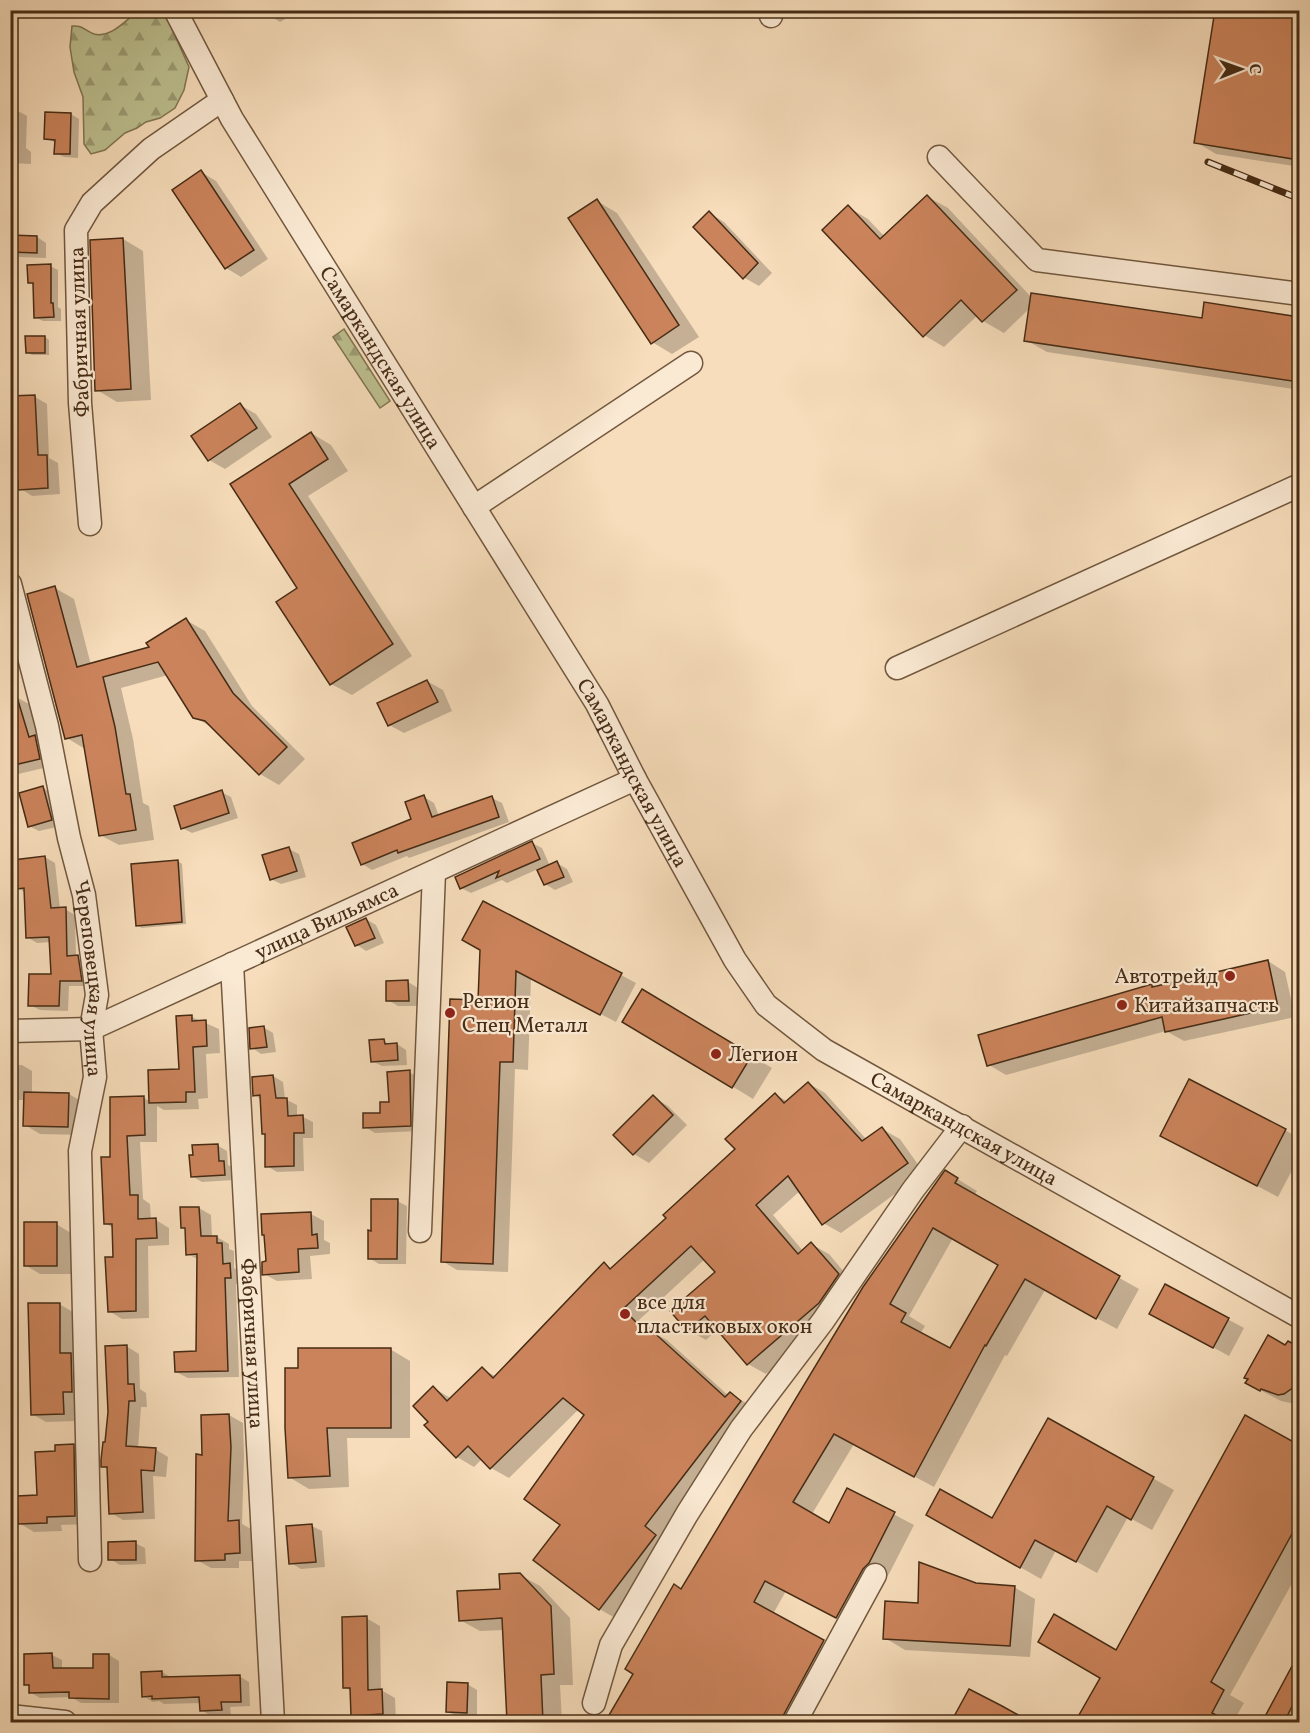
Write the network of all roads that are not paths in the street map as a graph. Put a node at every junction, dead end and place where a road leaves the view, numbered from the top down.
1 (175, 10) edge
2 (222, 100) junction
3 (939, 157) dead end
4 (1299, 294) edge
5 (691, 363) dead end
6 (1299, 485) edge
7 (474, 507) junction
8 (90, 524) dead end
9 (10, 584) edge
10 (897, 669) dead end
11 (635, 779) junction
12 (434, 872) junction
13 (232, 964) junction
14 (91, 1029) junction
15 (10, 1031) edge
16 (962, 1126) junction
17 (420, 1231) dead end
18 (1299, 1317) edge
19 (90, 1560) dead end
20 (875, 1575) dead end
21 (594, 1703) dead end
22 (10, 1716) edge
23 (65, 1722) edge
24 (273, 1722) edge
25 (795, 1722) edge

1 - 2 street, Самаркандская улица
2 - 7 street, Самаркандская улица
2 - 8 street, Фабричная улица
3 - 4 street
5 - 7 street
6 - 10 street
7 - 11 street, Самаркандская улица
9 - 14 street, Череповецкая улица
11 - 12 street, улица Вильямса
11 - 16 street, Самаркандская улица
12 - 13 street, улица Вильямса
12 - 17 street
13 - 14 street, улица Вильямса
13 - 24 street, Фабричная улица
14 - 15 street, улица Вильямса
14 - 19 street, Череповецкая улица
16 - 18 street, Самаркандская улица
16 - 21 street
20 - 25 street
22 - 23 street

